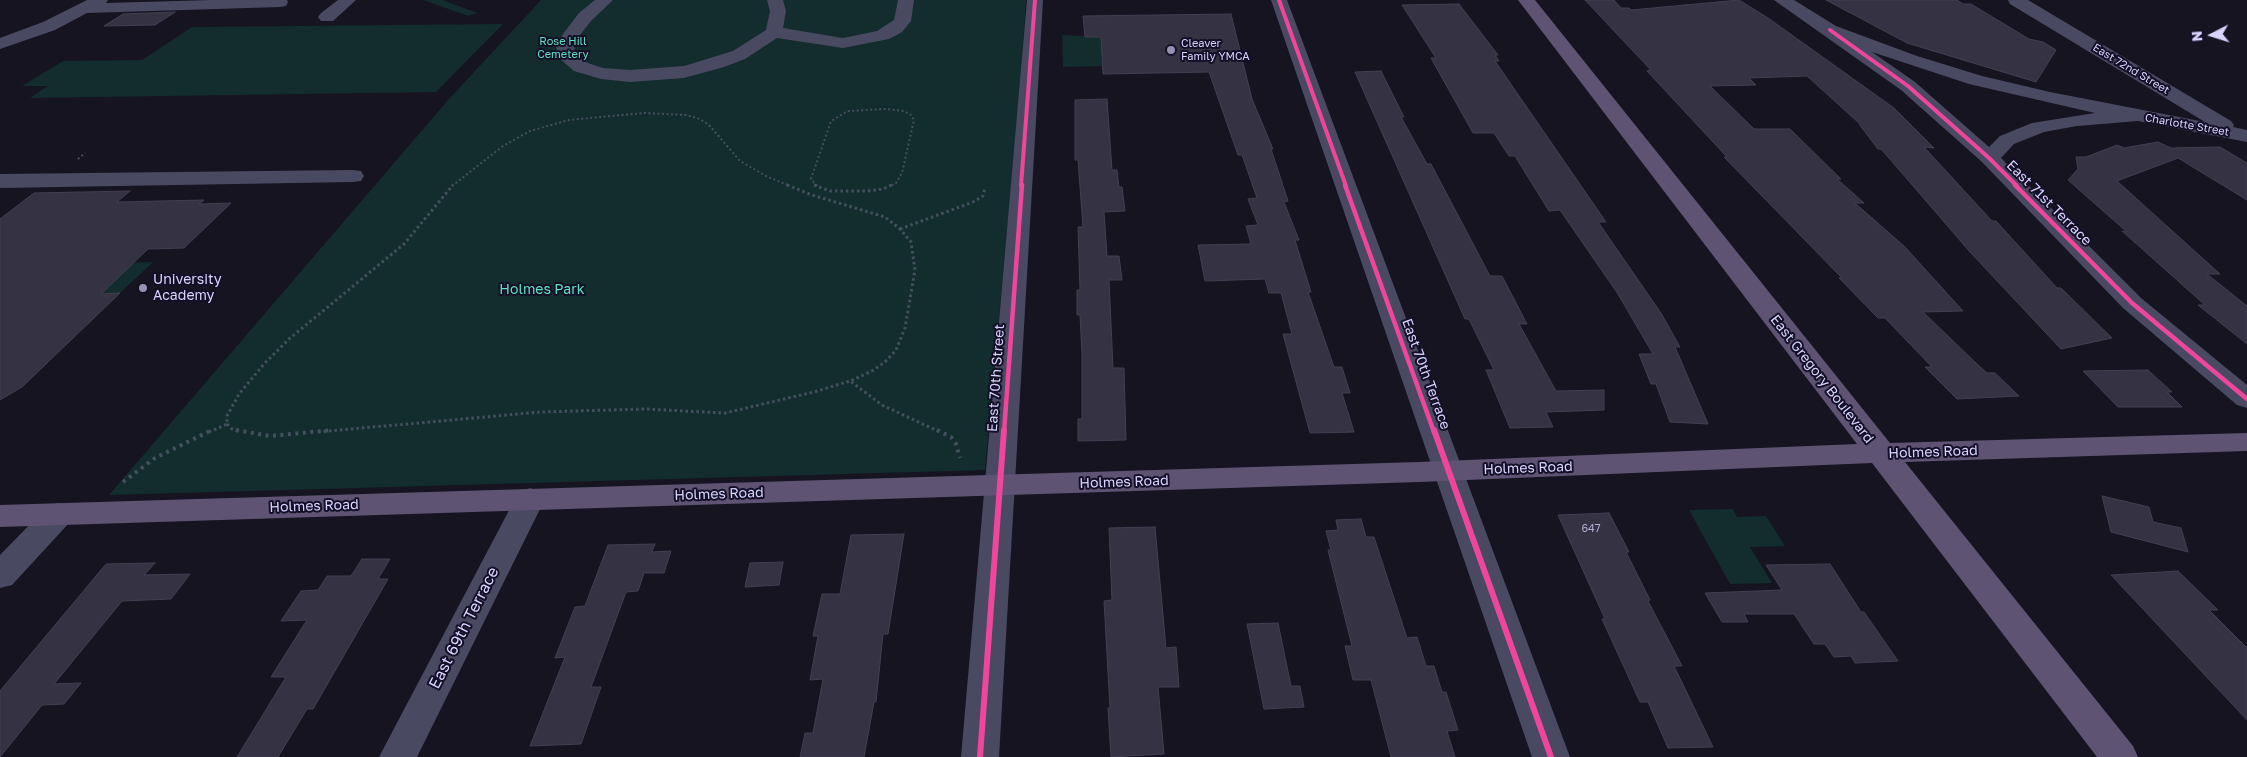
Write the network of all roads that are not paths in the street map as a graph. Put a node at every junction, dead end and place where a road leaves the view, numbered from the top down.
1 (348, 0) edge
2 (605, 0) edge
3 (775, 0) edge
4 (906, 0) edge
5 (1035, 0) edge
6 (1279, 0) edge
7 (1526, 0) edge
8 (1782, 0) edge
9 (2016, 0) edge
10 (280, 2) dead end
11 (93, 4) edge
12 (327, 16) dead end
13 (1830, 30) junction
14 (774, 32) junction
15 (0, 44) edge
16 (2138, 116) junction
17 (2245, 136) edge
18 (1988, 158) junction
19 (353, 176) dead end
20 (0, 181) edge
21 (2247, 399) edge
22 (2247, 442) edge
23 (1880, 453) junction
24 (1450, 471) junction
25 (999, 486) junction
26 (530, 499) junction
27 (59, 514) junction
28 (0, 516) edge
29 (0, 576) edge
30 (398, 757) edge
31 (980, 757) edge
32 (1551, 757) edge
33 (2119, 757) edge

1 - 12 street
2 - 14 street
3 - 14 street
4 - 14 street
5 - 25 street, East 70th Street
6 - 24 street, East 70th Terrace
7 - 23 main road, East Gregory Boulevard
8 - 13 street, East 71st Terrace
9 - 17 street, East 72nd Street
10 - 11 street
11 - 15 street
13 - 16 street, East 71st Terrace
13 - 18 street, East 71st Terrace
16 - 17 street, Charlotte Street
16 - 18 street, Charlotte Street
18 - 21 street, East 71st Terrace
19 - 20 street
22 - 23 main road, Holmes Road
23 - 24 main road, Holmes Road
23 - 33 main road, East Gregory Boulevard
24 - 25 main road, Holmes Road
24 - 32 street, East 70th Terrace
25 - 26 main road, Holmes Road
25 - 31 street, East 70th Street
26 - 27 main road, Holmes Road
26 - 30 street, East 69th Terrace
27 - 28 main road, Holmes Road
27 - 29 street

